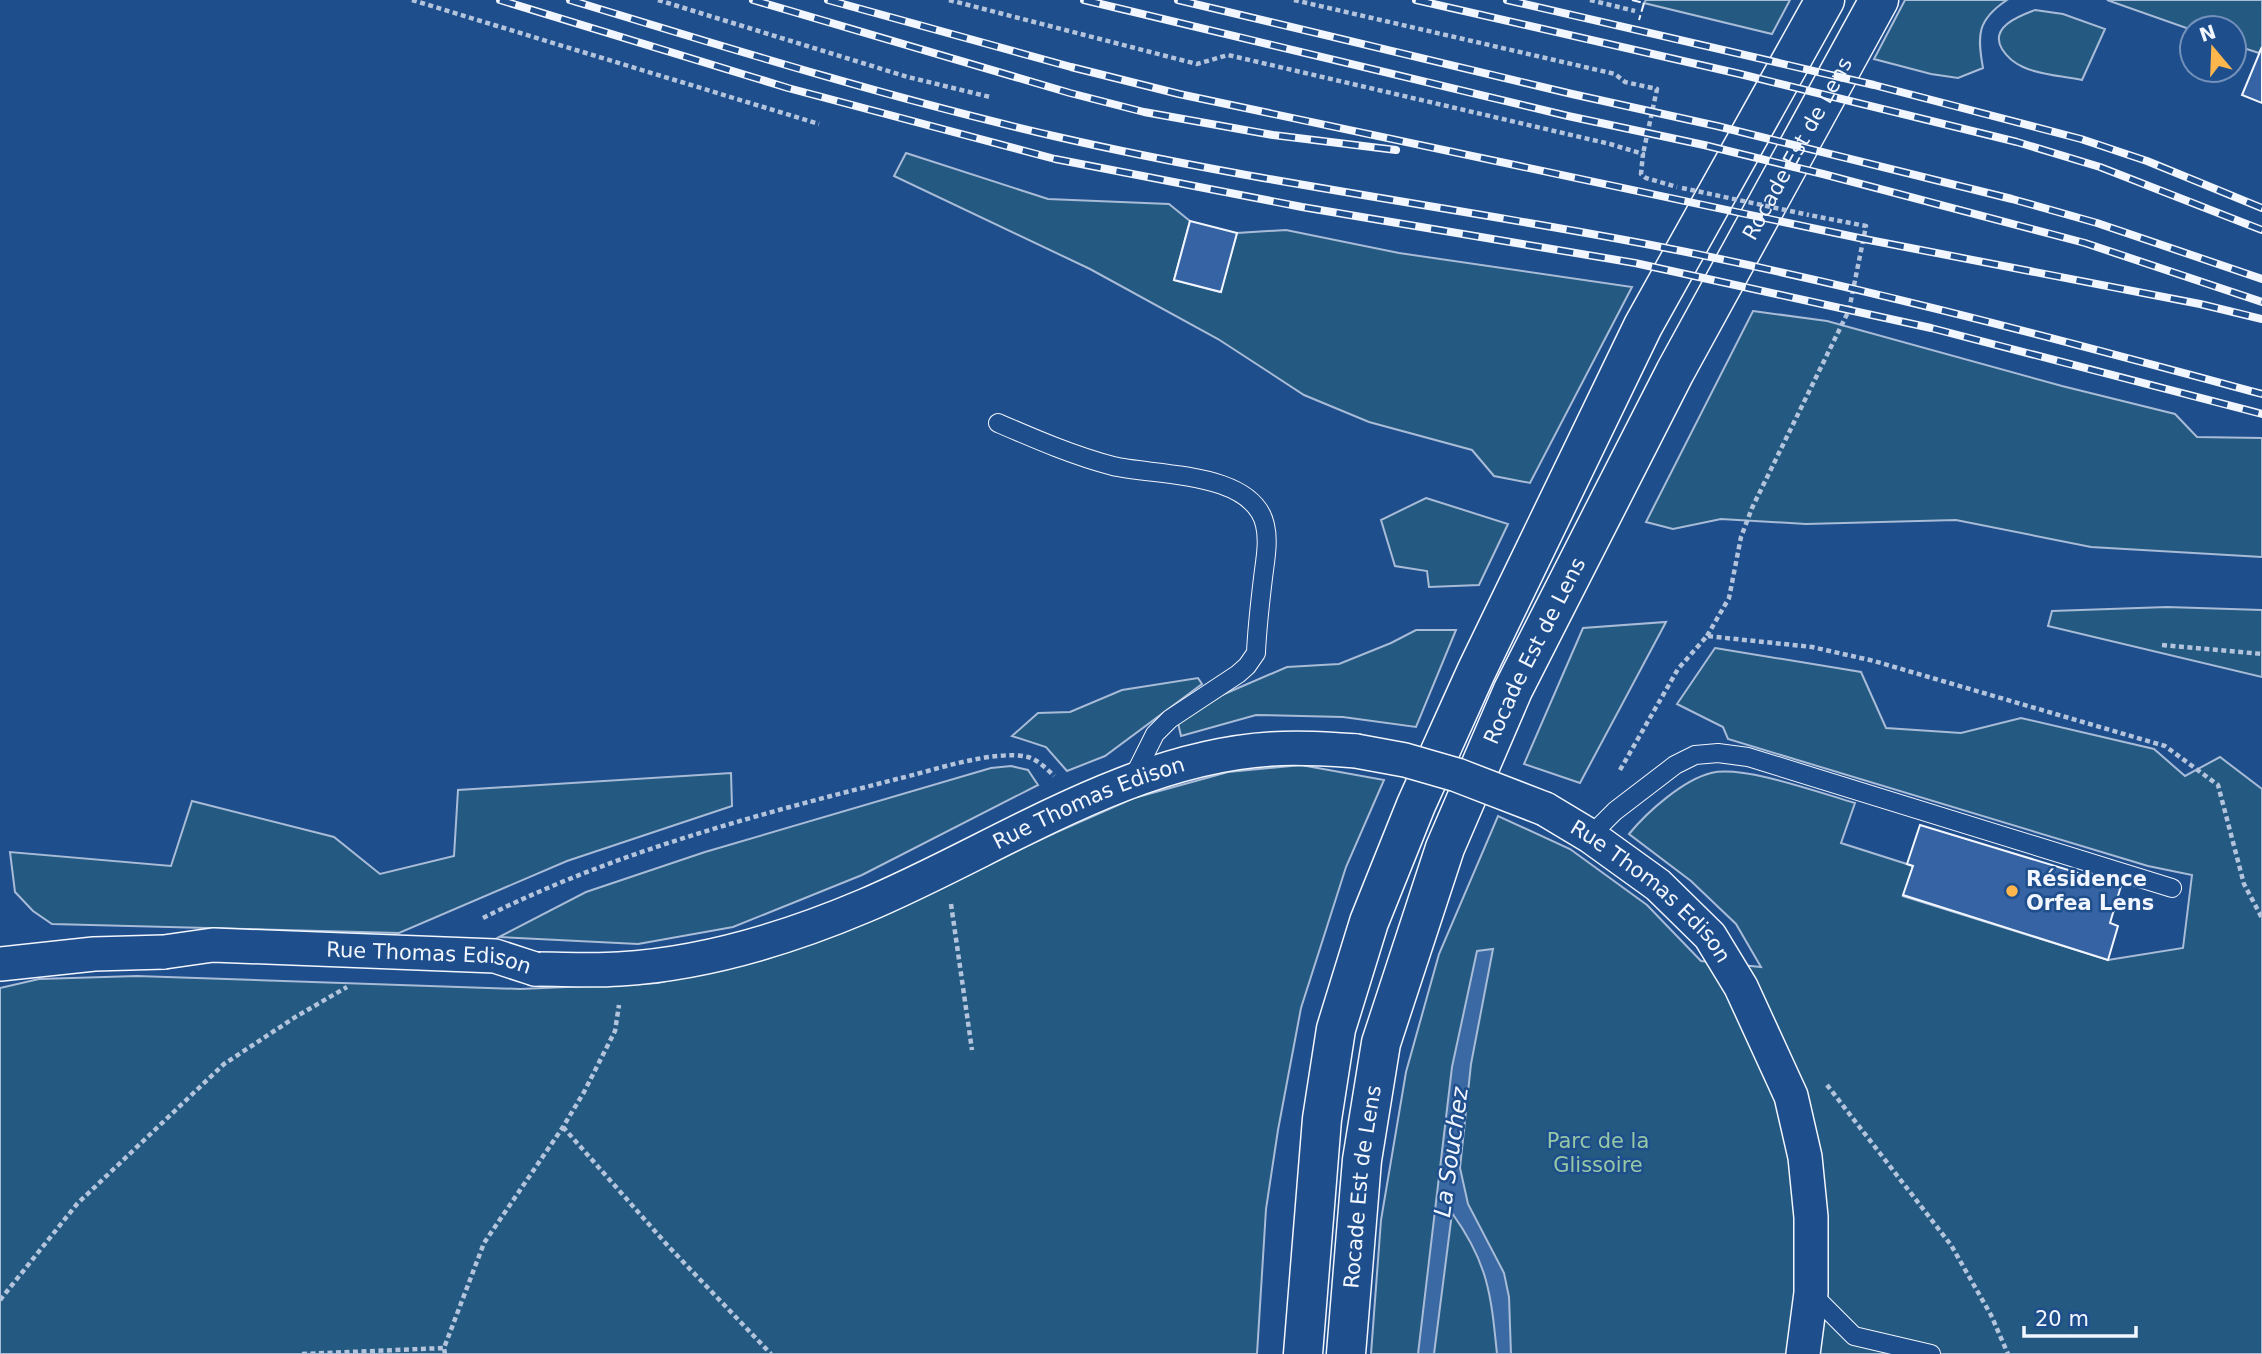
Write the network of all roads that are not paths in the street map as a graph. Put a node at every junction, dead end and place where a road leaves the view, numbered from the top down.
1 (1825, 0) edge
2 (1879, 0) edge
3 (998, 423) dead end
4 (1130, 783) junction
5 (1590, 836) junction
6 (2172, 888) dead end
7 (0, 964) edge
8 (1811, 1293) junction
9 (1303, 1354) edge
10 (1346, 1354) edge
11 (1803, 1354) edge
12 (1931, 1354) edge

1 - 9 highway, Rocade Est de Lens
2 - 10 highway, Rocade Est de Lens
3 - 4 lane
4 - 5 street, Rue Thomas Edison, bridge
4 - 7 street, Rue Thomas Edison, bridge
5 - 6 lane
5 - 8 street, Rue Thomas Edison
8 - 11 street, Rue Thomas Edison
8 - 12 lane

